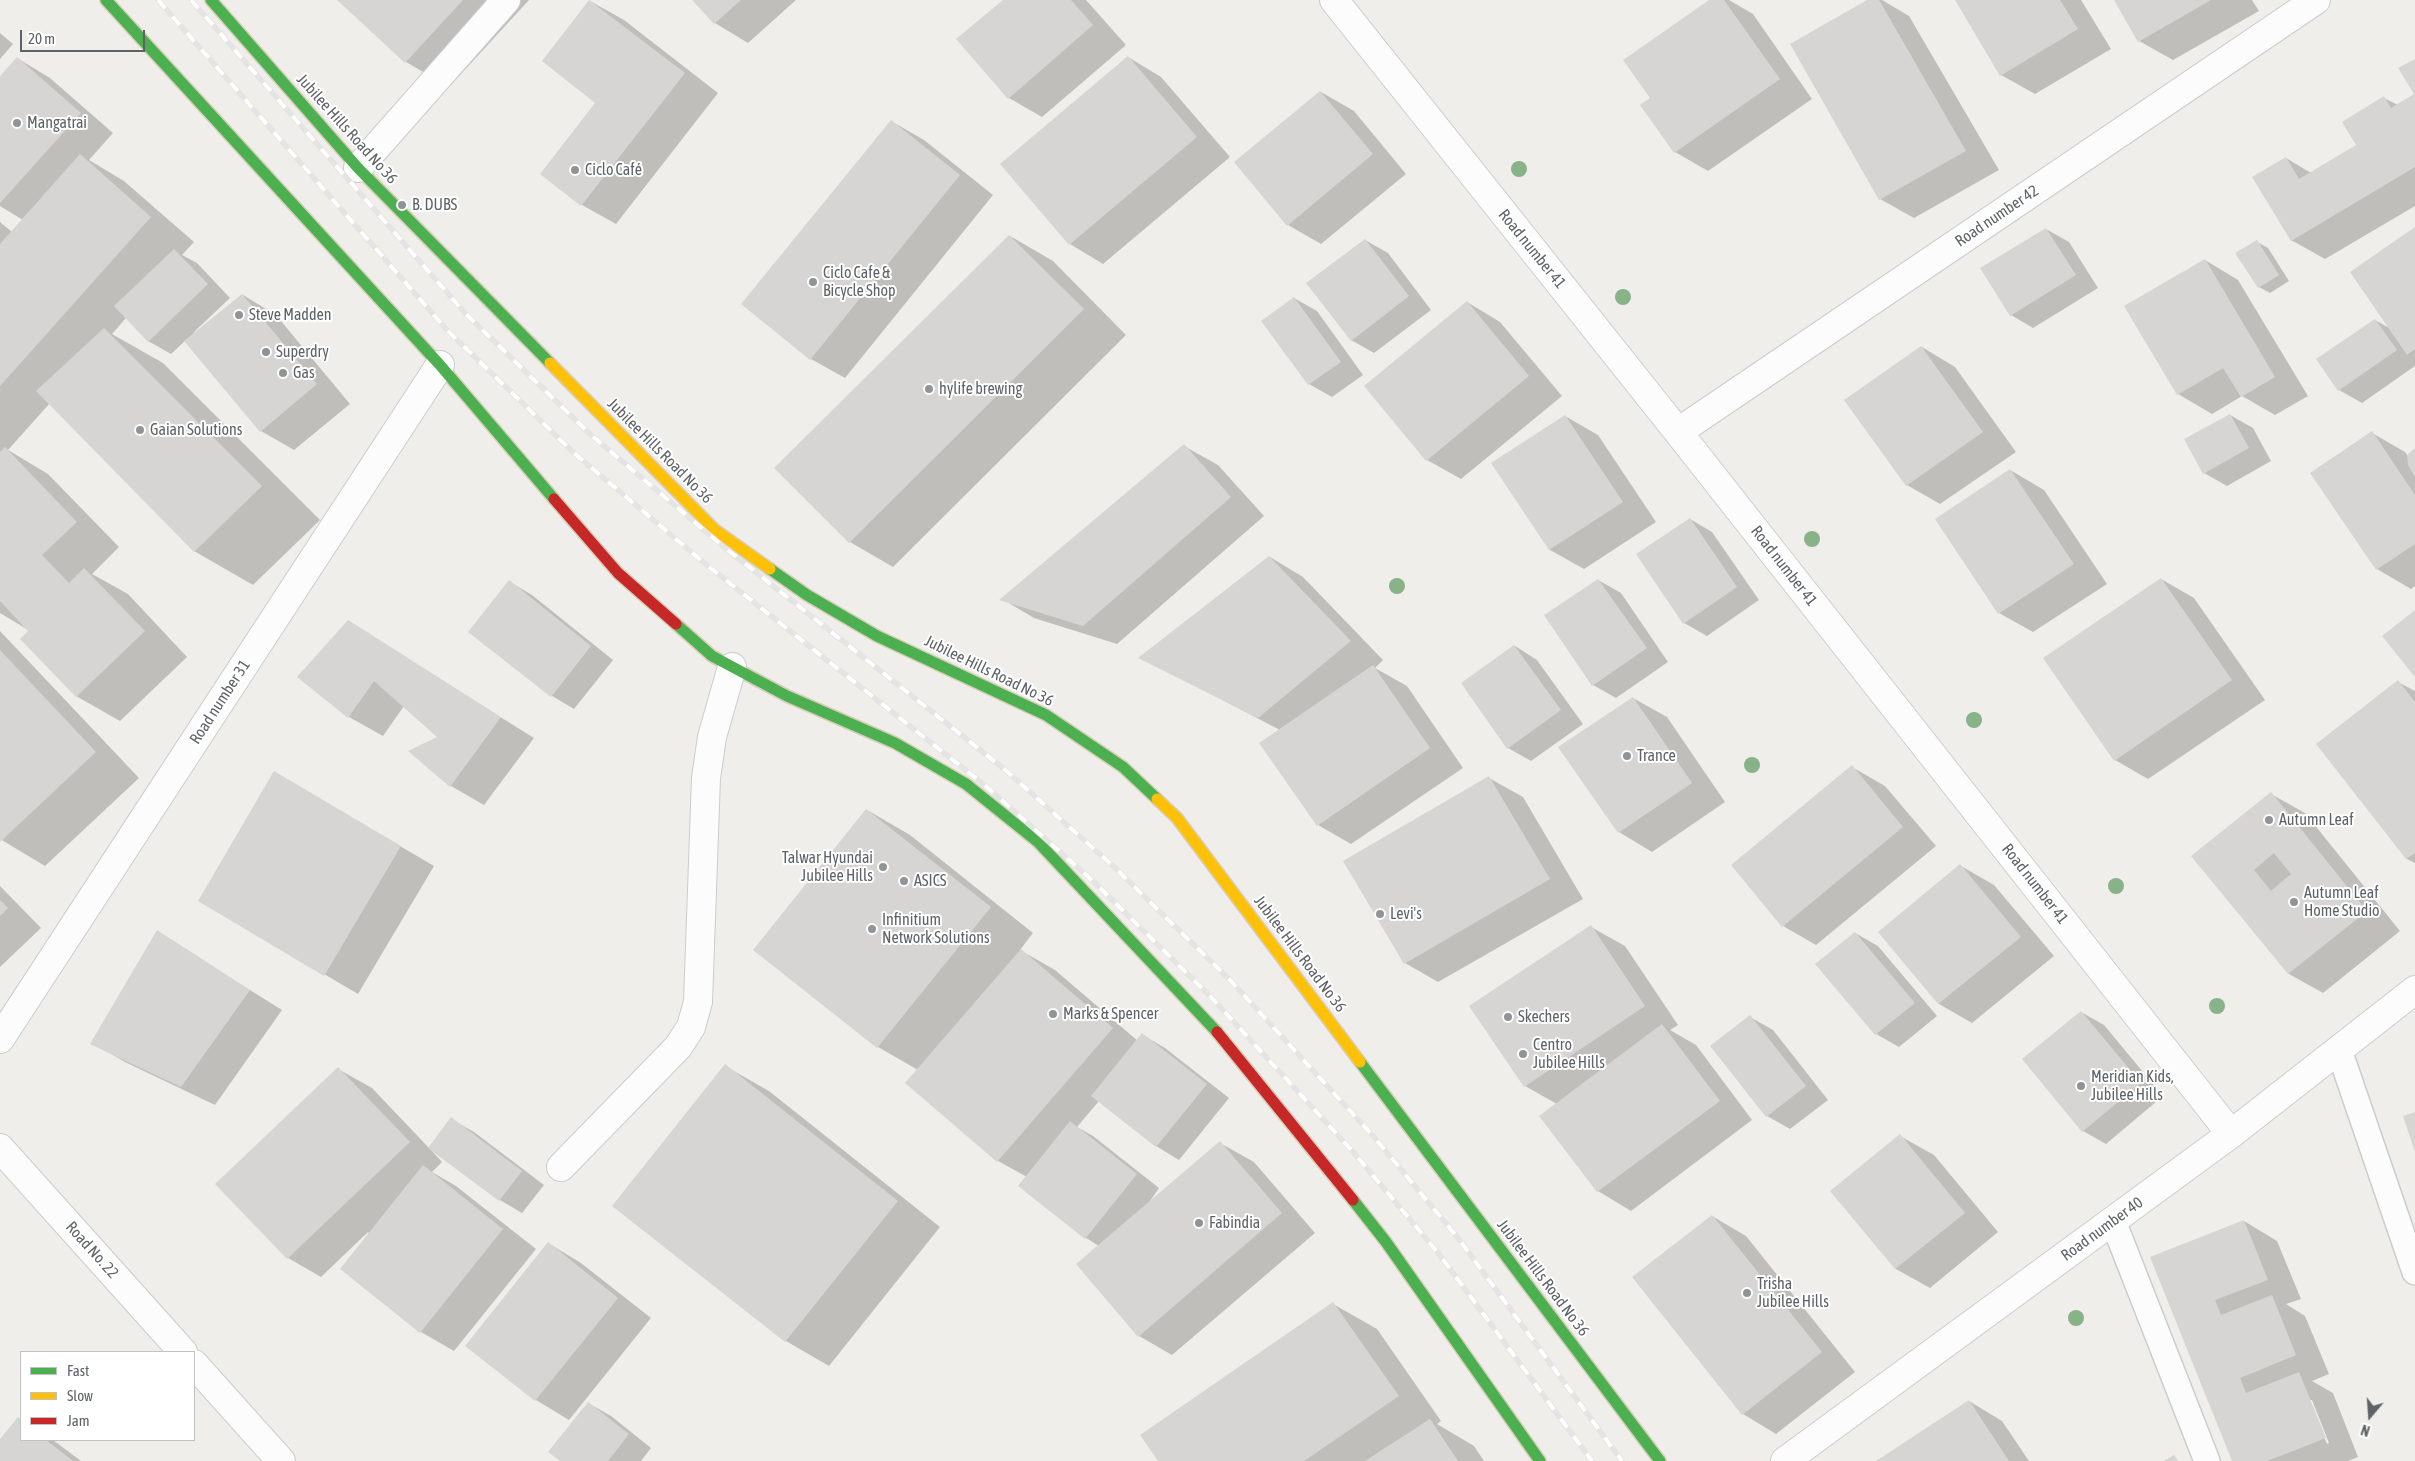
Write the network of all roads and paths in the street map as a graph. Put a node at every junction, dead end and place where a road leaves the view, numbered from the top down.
1 (106, 0) edge
2 (211, 0) edge
3 (506, 0) edge
4 (1334, 0) edge
5 (2316, 0) edge
6 (358, 168) junction
7 (440, 364) junction
8 (1678, 432) junction
9 (732, 667) junction
10 (2415, 990) edge
11 (0, 1039) edge
12 (2339, 1050) junction
13 (2232, 1134) junction
14 (0, 1148) edge
15 (562, 1167) dead end
16 (2113, 1221) junction
17 (2415, 1272) edge
18 (182, 1351) edge
19 (195, 1365) edge
20 (281, 1461) edge
21 (1540, 1461) edge
22 (1660, 1461) edge
23 (1785, 1461) edge
24 (2208, 1461) edge

1 - 7 main road
2 - 6 main road, Jubilee Hills Road No 36
3 - 6 street
4 - 8 street, Road number 41
5 - 8 street, Road number 42
6 - 22 main road, Jubilee Hills Road No 36
7 - 9 main road
7 - 11 street, Road number 31
8 - 13 street, Road number 41
9 - 15 street
9 - 21 main road
10 - 12 street, Road number 40
12 - 13 street, Road number 40
12 - 17 lane
13 - 16 street, Road number 40
14 - 18 street, Road No. 22
16 - 23 street, Road number 40
16 - 24 lane
19 - 20 street

